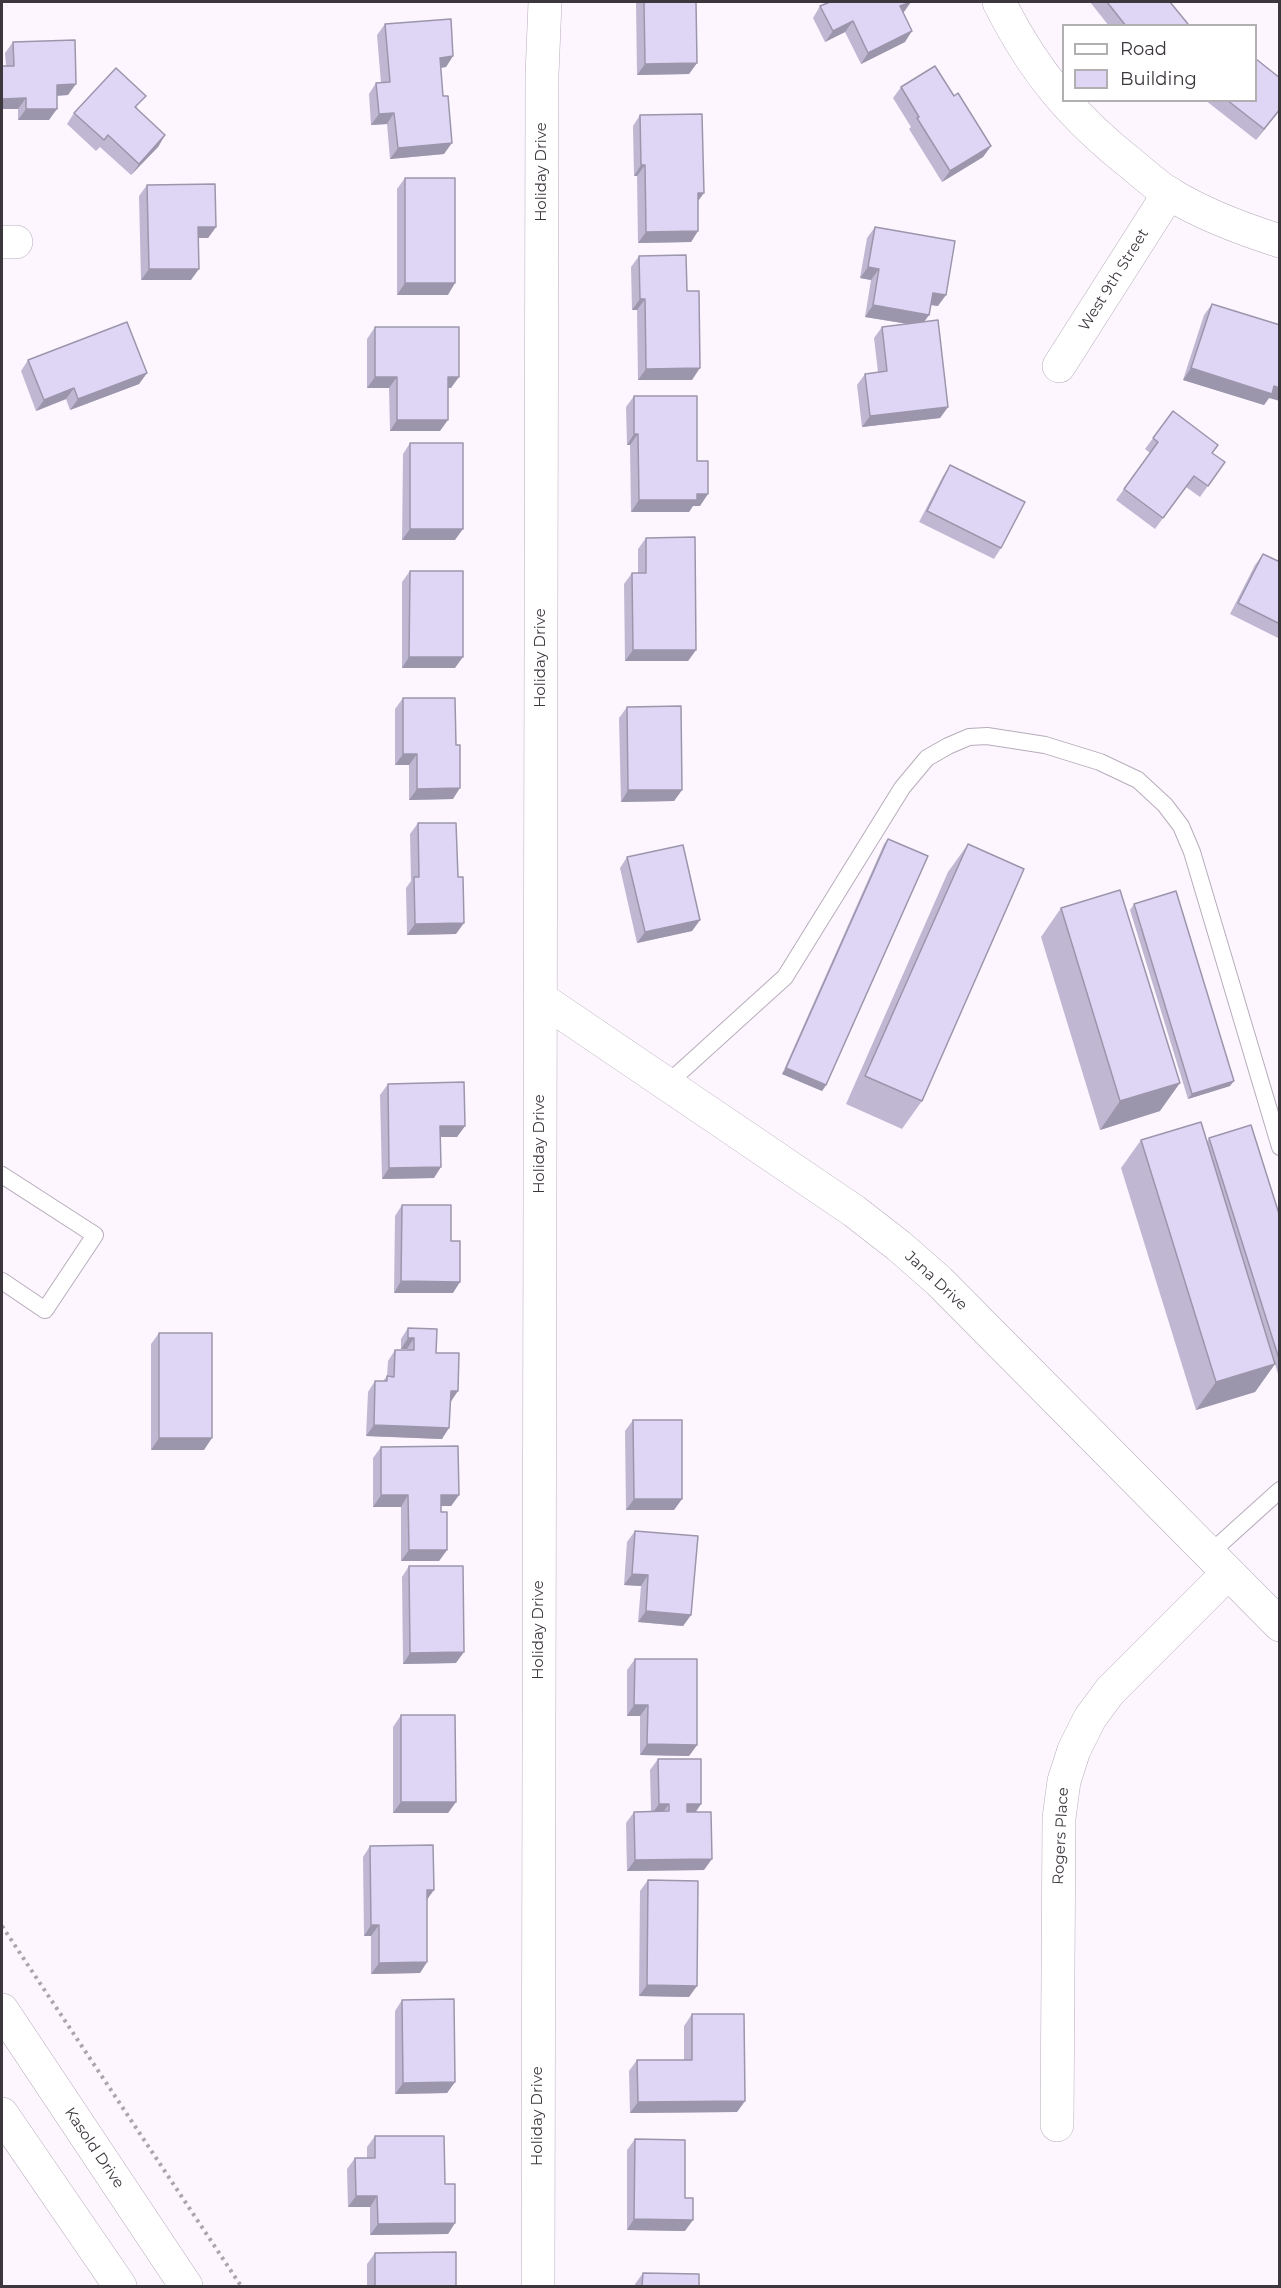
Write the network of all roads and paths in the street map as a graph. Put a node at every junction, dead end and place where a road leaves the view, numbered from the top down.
1 (545, 2) edge
2 (999, 2) edge
3 (1062, 101) edge
4 (1063, 102) edge
5 (1169, 194) junction
6 (1280, 242) edge
7 (1059, 366) dead end
8 (540, 998) junction
9 (667, 1084) junction
10 (1280, 1147) edge
11 (2, 1175) edge
12 (2, 1281) edge
13 (1280, 1490) edge
14 (1218, 1563) junction
15 (1280, 1625) edge
16 (2, 1926) edge
17 (2, 2010) edge
18 (2, 2114) edge
19 (1057, 2125) dead end
20 (120, 2286) edge
21 (186, 2286) edge
22 (241, 2286) edge
23 (538, 2286) edge

1 - 8 street, Holiday Drive
2 - 3 street
4 - 5 street
5 - 6 street
5 - 7 street, West 9th Street
8 - 9 street, Jana Drive
8 - 23 street, Holiday Drive
9 - 10 lane
9 - 14 street, Jana Drive
11 - 12 lane
13 - 14 lane
14 - 15 street, Jana Drive
14 - 19 street, Rogers Place
16 - 22 path
17 - 21 street, Kasold Drive
18 - 20 street

